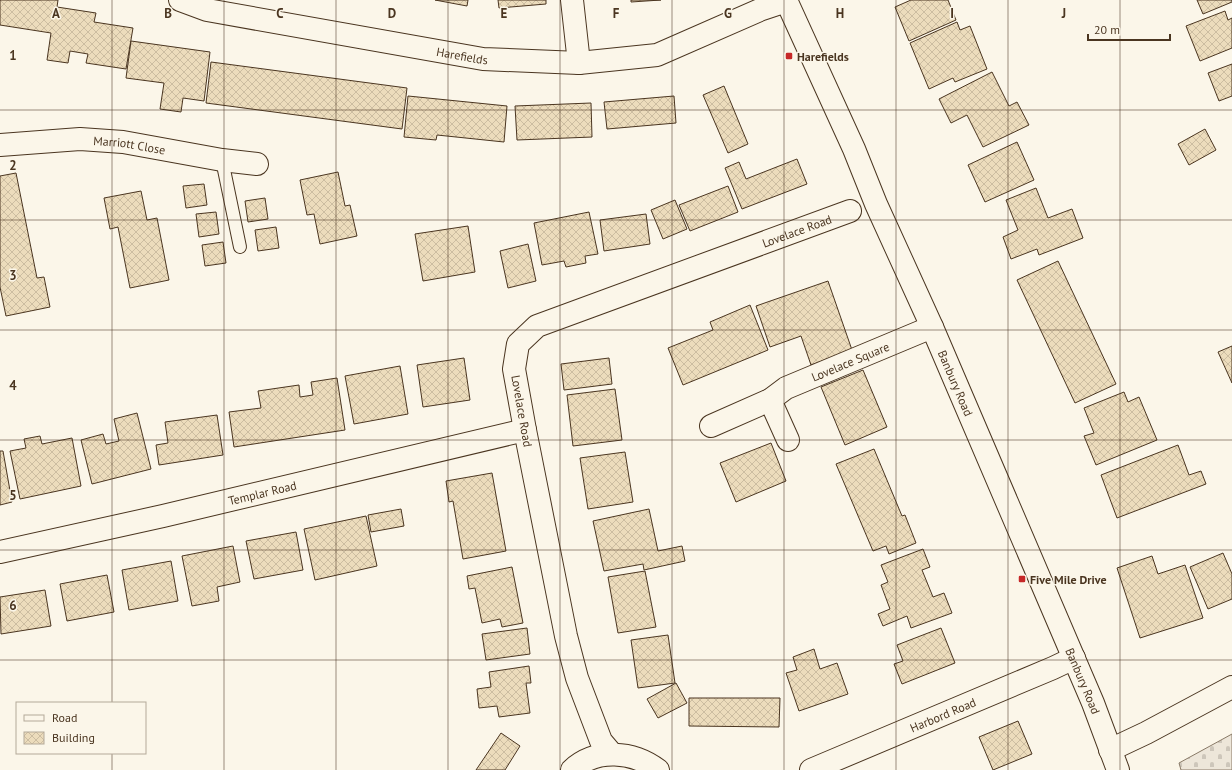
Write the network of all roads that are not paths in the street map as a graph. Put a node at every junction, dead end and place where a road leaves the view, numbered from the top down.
1 (180, 0) edge
2 (572, 0) edge
3 (786, 0) edge
4 (579, 63) junction
5 (0, 145) edge
6 (222, 160) junction
7 (257, 164) dead end
8 (845, 213) dead end
9 (240, 247) dead end
10 (932, 327) junction
11 (770, 400) junction
12 (711, 426) dead end
13 (525, 430) junction
14 (788, 440) dead end
15 (0, 552) edge
16 (1074, 658) junction
17 (1232, 687) edge
18 (612, 754) junction
19 (1114, 760) edge
20 (572, 770) edge
21 (658, 770) edge
22 (811, 770) edge

1 - 4 street, Harefields
2 - 4 street
3 - 4 street, Harefields
3 - 10 street, Banbury Road
5 - 6 street, Marriott Close
6 - 7 street, Marriott Close
6 - 9 lane
8 - 13 street, Lovelace Road
10 - 11 street, Lovelace Square
10 - 16 street, Banbury Road
11 - 12 street, Lovelace Square
11 - 14 street
13 - 15 street, Templar Road
13 - 18 street, Lovelace Road
16 - 19 street, Banbury Road
16 - 22 street, Harbord Road
17 - 19 street
18 - 20 street
18 - 21 street

